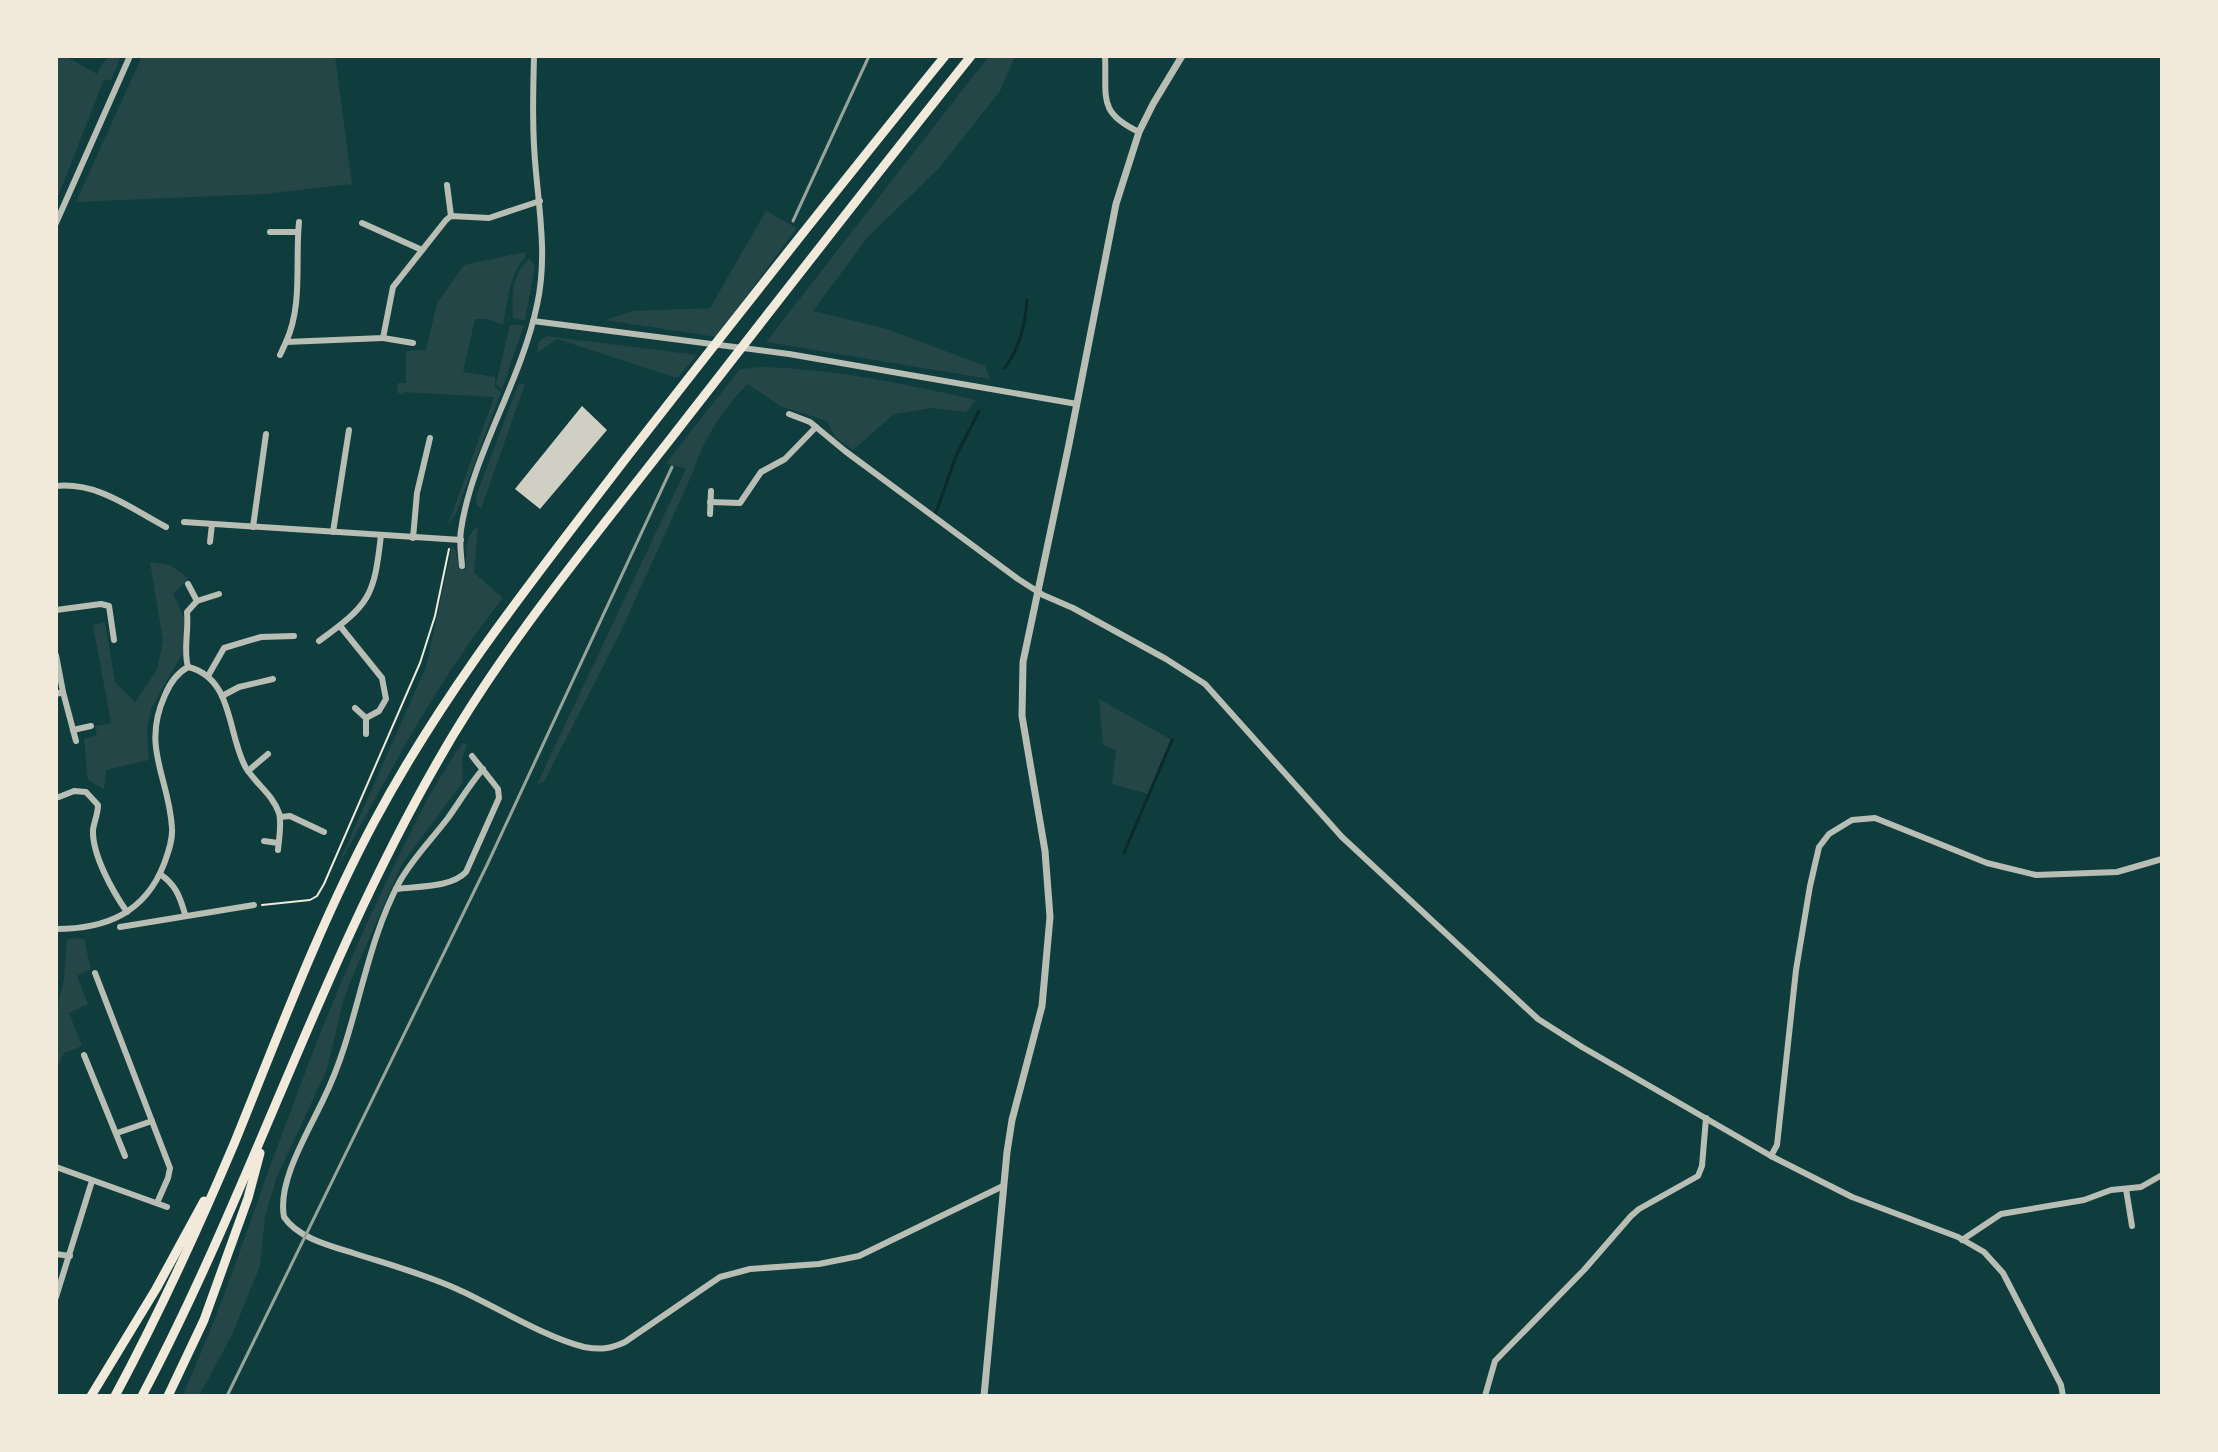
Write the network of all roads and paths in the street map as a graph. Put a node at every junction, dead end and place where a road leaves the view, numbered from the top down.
1 (130, 56) edge
2 (534, 56) edge
3 (945, 56) edge
4 (971, 56) edge
5 (1105, 56) edge
6 (1182, 56) edge
7 (1139, 132) junction
8 (447, 185) dead end
9 (540, 201) junction
10 (451, 216) junction
11 (299, 222) dead end
12 (56, 223) edge
13 (362, 223) dead end
14 (270, 232) dead end
15 (298, 232) junction
16 (422, 250) junction
17 (533, 321) junction
18 (383, 338) junction
19 (286, 342) junction
20 (413, 343) dead end
21 (280, 355) dead end
22 (1077, 404) junction
23 (789, 414) dead end
24 (816, 427) junction
25 (349, 430) dead end
26 (266, 434) dead end
27 (430, 438) dead end
28 (56, 486) edge
29 (711, 491) dead end
30 (710, 502) junction
31 (710, 514) dead end
32 (184, 522) dead end
33 (212, 524) junction
34 (166, 527) dead end
35 (253, 527) junction
36 (333, 532) junction
37 (381, 535) junction
38 (413, 538) junction
39 (451, 540) junction
40 (461, 540) junction
41 (210, 542) dead end
42 (462, 566) dead end
43 (188, 584) dead end
44 (1038, 590) junction
45 (219, 594) dead end
46 (197, 601) junction
47 (56, 610) edge
48 (340, 626) junction
49 (294, 636) dead end
50 (114, 640) dead end
51 (319, 641) dead end
52 (56, 655) edge
53 (188, 667) junction
54 (208, 676) junction
55 (273, 679) dead end
56 (59, 693) edge
57 (222, 696) junction
58 (355, 708) dead end
59 (366, 718) junction
60 (91, 726) dead end
61 (73, 730) junction
62 (366, 734) dead end
63 (76, 741) dead end
64 (268, 754) dead end
65 (472, 756) dead end
66 (483, 769) junction
67 (248, 771) junction
68 (59, 797) dead end
69 (280, 817) junction
70 (324, 832) dead end
71 (264, 841) dead end
72 (2162, 859) edge
73 (160, 874) junction
74 (396, 889) junction
75 (254, 905) joint
76 (127, 912) junction
77 (185, 914) junction
78 (120, 927) dead end
79 (56, 929) edge
80 (95, 973) dead end
81 (84, 1055) dead end
82 (1706, 1118) junction
83 (152, 1121) junction
84 (266, 1127) junction
85 (117, 1133) junction
86 (125, 1156) dead end
87 (1771, 1156) junction
88 (56, 1167) edge
89 (222, 1170) junction
90 (2162, 1175) edge
91 (92, 1181) junction
92 (1003, 1186) junction
93 (2126, 1189) junction
94 (157, 1203) junction
95 (167, 1207) dead end
96 (2132, 1226) dead end
97 (1962, 1240) junction
98 (56, 1254) edge
99 (70, 1256) junction
100 (56, 1297) edge
101 (91, 1396) edge
102 (115, 1396) edge
103 (142, 1396) edge
104 (168, 1396) edge
105 (984, 1396) edge
106 (1485, 1396) edge
107 (2063, 1396) edge

1 - 12 street
2 - 9 street
3 - 89 highway
4 - 84 highway
5 - 7 street
6 - 7 street
7 - 22 street
8 - 10 street
9 - 10 street
9 - 17 street
10 - 16 street
11 - 15 street
13 - 16 street
14 - 15 street
15 - 19 street
16 - 18 street
17 - 22 street
17 - 40 street
18 - 19 street
18 - 20 street
19 - 21 street
22 - 44 street
23 - 24 street
24 - 30 street
24 - 44 street
25 - 36 street
26 - 35 street
27 - 38 street
28 - 34 street
29 - 30 street
30 - 31 street
32 - 33 street
33 - 35 street
33 - 41 street
35 - 36 street
36 - 37 street
37 - 38 street
37 - 48 street
38 - 39 street
39 - 40 street
39 - 75 path
40 - 42 street
43 - 46 street
44 - 82 street
44 - 92 street
45 - 46 street
46 - 53 street
47 - 50 street
48 - 51 street
48 - 59 street
49 - 54 street
52 - 56 street
53 - 54 street
53 - 73 street
54 - 57 street
55 - 57 street
56 - 61 street
57 - 67 street
58 - 59 street
59 - 62 street
60 - 61 street
61 - 63 street
64 - 67 street
65 - 66 street
66 - 74 street
66 - 74 street
67 - 69 street
68 - 76 street
69 - 70 street
69 - 71 street
72 - 87 street
73 - 76 street
73 - 77 street
74 - 92 street
75 - 77 street
76 - 79 street
77 - 78 street
80 - 83 street
81 - 85 street
82 - 87 street
82 - 106 street
83 - 85 street
83 - 94 street
84 - 103 highway
84 - 104 highway
85 - 86 street
87 - 97 street
88 - 91 street
89 - 101 highway
89 - 102 highway
90 - 93 street
91 - 94 street
91 - 99 street
92 - 105 street
93 - 96 street
93 - 97 street
94 - 95 street
97 - 107 street
98 - 99 street
99 - 100 street

